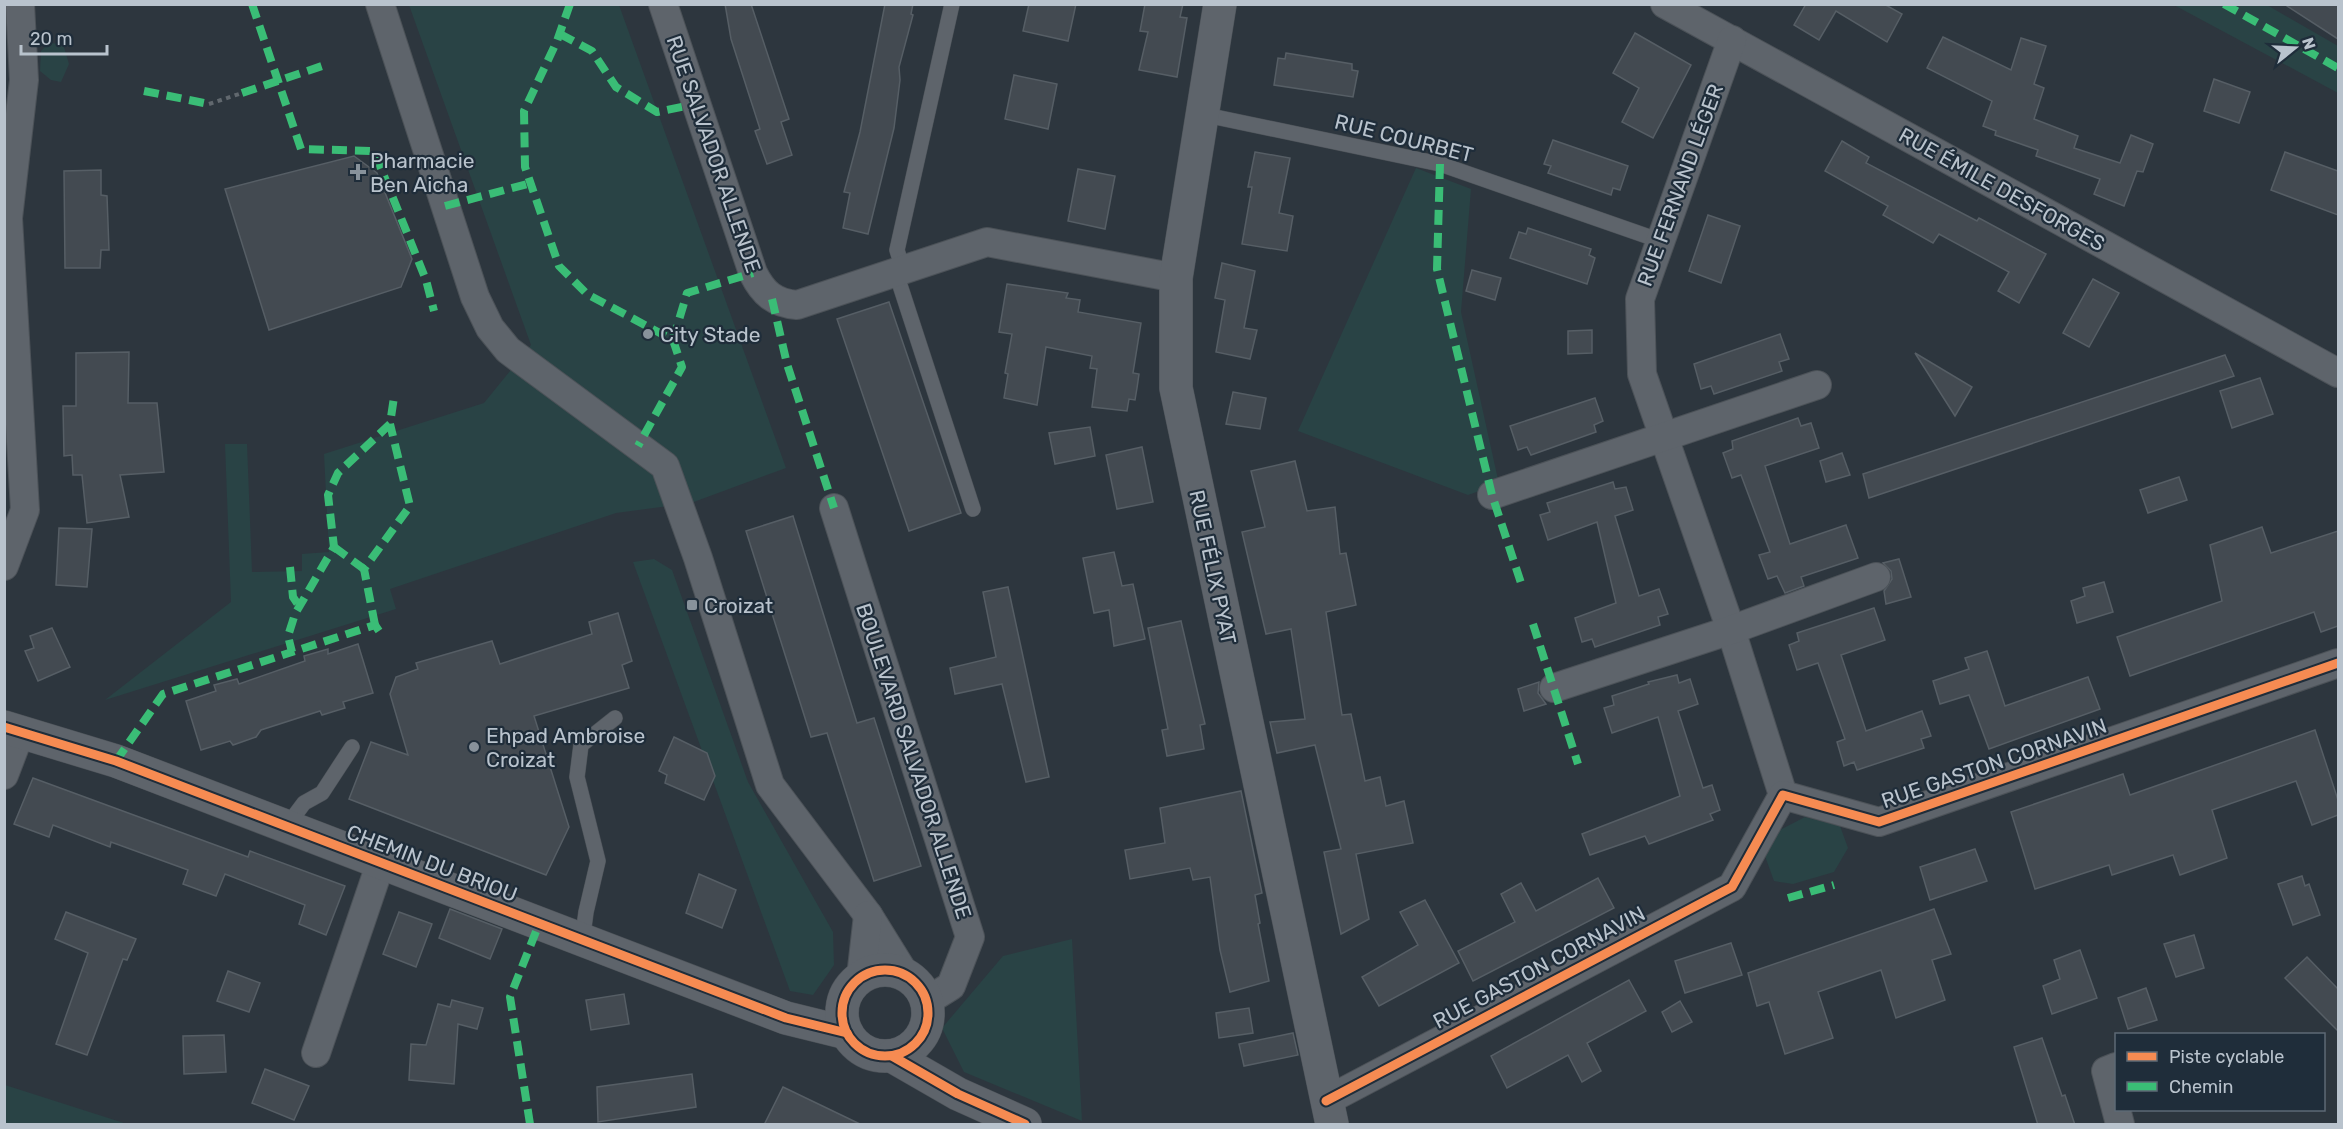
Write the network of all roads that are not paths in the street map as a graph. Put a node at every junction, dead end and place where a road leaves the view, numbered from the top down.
1 (20, 4) edge
2 (380, 4) edge
3 (663, 4) edge
4 (951, 4) edge
5 (1220, 4) edge
6 (1665, 4) edge
7 (1732, 40) junction
8 (14, 80) edge
9 (1201, 114) junction
10 (1660, 241) junction
11 (900, 272) junction
12 (1176, 278) junction
13 (2338, 370) edge
14 (1816, 385) dead end
15 (1664, 437) junction
16 (1492, 495) dead end
17 (834, 508) dead end
18 (973, 509) dead end
19 (4, 566) edge
20 (1876, 577) dead end
21 (1731, 630) junction
22 (2338, 663) edge
23 (1554, 688) dead end
24 (615, 718) dead end
25 (12, 730) edge
26 (352, 747) dead end
27 (4, 775) edge
28 (1783, 795) junction
29 (286, 827) junction
30 (381, 862) junction
31 (868, 915) junction
32 (582, 942) junction
33 (904, 974) junction
34 (861, 977) junction
35 (927, 1001) junction
36 (845, 1020) junction
37 (904, 1049) junction
38 (316, 1053) dead end
39 (2115, 1066) edge
40 (2115, 1106) edge
41 (1329, 1113) edge
42 (1025, 1125) edge

1 - 8 street
2 - 31 street
3 - 11 street, RUE SALVADOR ALLENDE
4 - 11 lane
5 - 9 street, RUE FÉLIX PYAT
6 - 7 street, RUE ÉMILE DESFORGES
7 - 10 street, RUE FERNAND LÉGER
7 - 13 street, RUE ÉMILE DESFORGES
8 - 19 street
9 - 10 lane, RUE COURBET
9 - 12 street, RUE FÉLIX PYAT
10 - 15 street, RUE FERNAND LÉGER
11 - 12 street
11 - 18 lane
12 - 41 street, RUE FÉLIX PYAT
14 - 15 street
15 - 16 street
15 - 21 street, RUE FERNAND LÉGER
17 - 35 street, BOULEVARD SALVADOR ALLENDE
20 - 21 street
21 - 23 street
21 - 28 street, RUE FERNAND LÉGER
22 - 28 street, RUE GASTON CORNAVIN
24 - 32 lane
25 - 27 street, CHEMIN DU BRIOU
25 - 29 street, CHEMIN DU BRIOU
26 - 29 lane
28 - 41 street, RUE GASTON CORNAVIN
29 - 30 street, CHEMIN DU BRIOU
30 - 32 street, CHEMIN DU BRIOU
30 - 38 street, CHEMIN DU BRIOU
31 - 33 street
31 - 34 street
32 - 36 street, CHEMIN DU BRIOU
33 - 34 street
33 - 35 street
34 - 36 street
35 - 37 street
36 - 37 street
37 - 42 street
39 - 40 street

